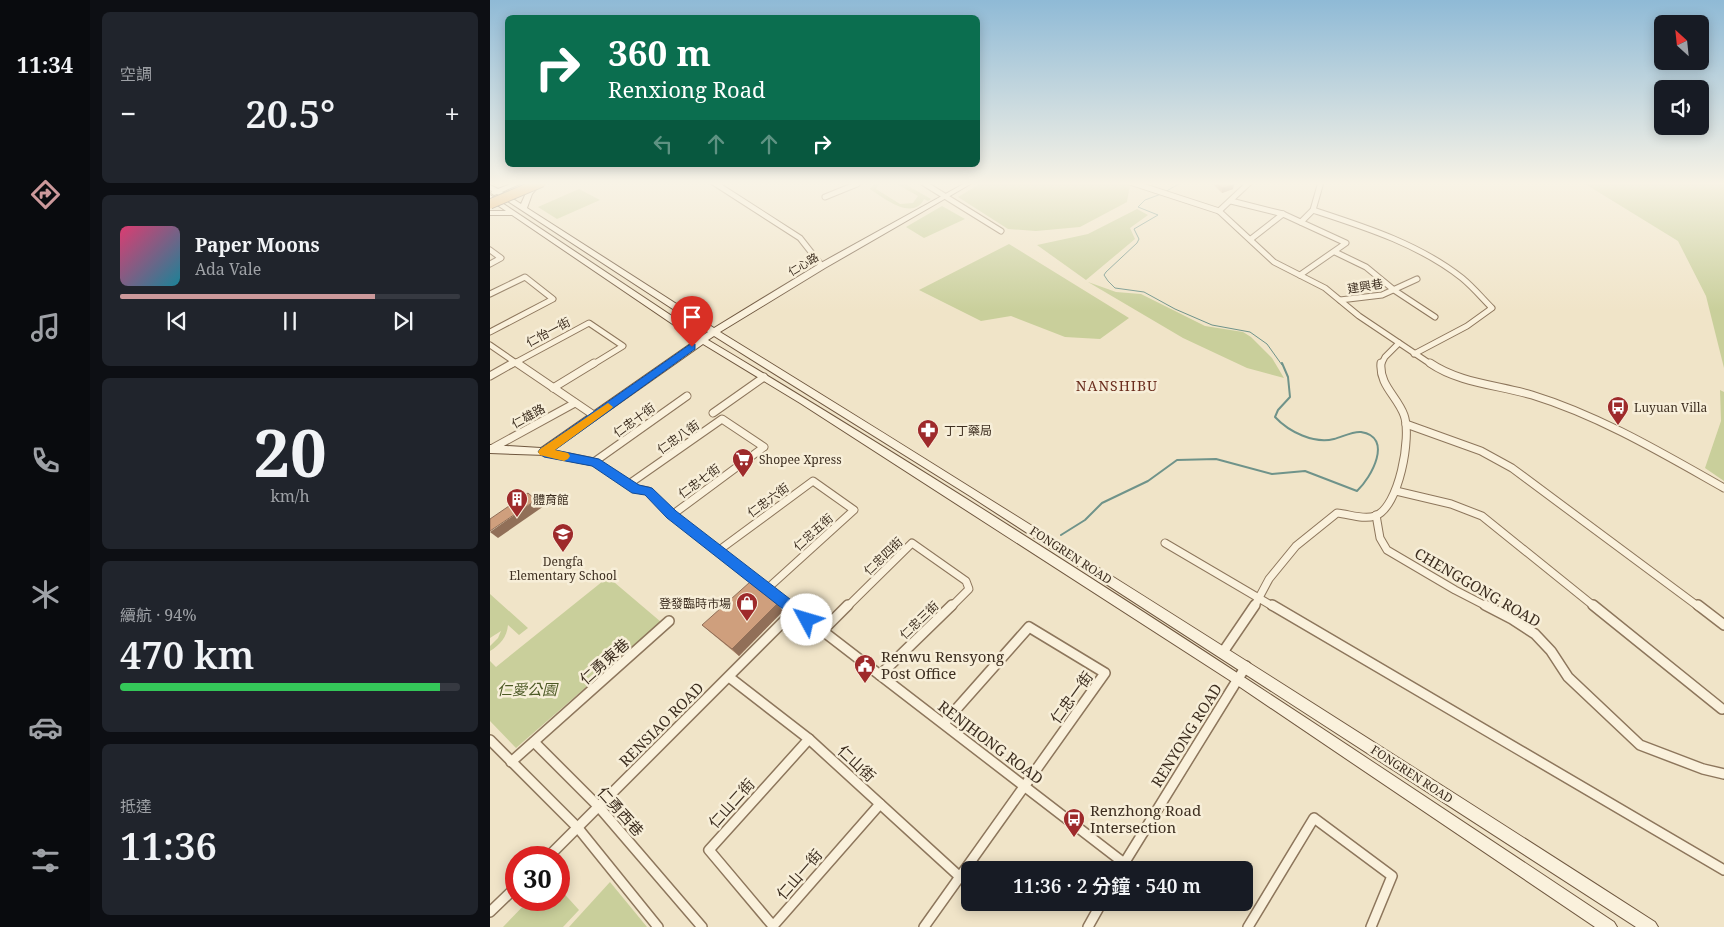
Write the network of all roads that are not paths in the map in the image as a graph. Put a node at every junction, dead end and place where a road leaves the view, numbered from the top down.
1 (529, 225) edge
2 (548, 225) edge
3 (780, 225) edge
4 (894, 225) edge
5 (992, 225) edge
6 (1235, 225) edge
7 (1268, 225) edge
8 (1308, 225) edge
9 (1357, 225) edge
10 (1001, 231) dead end
11 (1251, 239) junction
12 (490, 250) edge
13 (1335, 252) junction
14 (490, 264) edge
15 (822, 266) junction
16 (1300, 275) junction
17 (1417, 279) dead end
18 (1394, 290) junction
19 (490, 294) edge
20 (1340, 300) junction
21 (1435, 317) dead end
22 (490, 332) edge
23 (714, 332) junction
24 (702, 340) junction
25 (1399, 343) junction
26 (490, 345) edge
27 (1414, 354) junction
28 (515, 362) junction
29 (490, 376) edge
30 (764, 377) junction
31 (553, 388) junction
32 (687, 396) dead end
33 (575, 403) junction
34 (713, 413) dead end
35 (594, 416) junction
36 (1406, 424) junction
37 (739, 430) joint
38 (491, 449) edge
39 (544, 452) junction
40 (594, 462) junction
41 (629, 484) junction
42 (1724, 488) edge
43 (1396, 491) junction
44 (832, 494) joint
45 (672, 515) junction
46 (1376, 515) junction
47 (1165, 543) dead end
48 (718, 551) junction
49 (966, 582) joint
50 (768, 588) junction
51 (1260, 599) junction
52 (795, 610) junction
53 (670, 621) dead end
54 (1724, 625) edge
55 (822, 632) junction
56 (1223, 652) junction
57 (1246, 666) junction
58 (880, 675) junction
59 (729, 677) junction
60 (1238, 679) junction
61 (1722, 709) dead end
62 (944, 723) junction
63 (809, 739) junction
64 (490, 740) edge
65 (534, 742) junction
66 (511, 762) junction
67 (1724, 774) edge
68 (1024, 785) junction
69 (880, 804) junction
70 (599, 807) junction
71 (578, 828) junction
72 (559, 846) edge
73 (1116, 861) edge
74 (1125, 861) edge
75 (1724, 870) edge
76 (960, 877) junction
77 (740, 888) joint
78 (505, 898) edge
79 (1097, 911) edge
80 (490, 912) edge
81 (658, 927) edge
82 (702, 927) edge
83 (924, 927) edge
84 (1088, 927) edge
85 (1248, 927) edge
86 (1371, 927) edge
87 (1609, 927) edge
88 (1650, 927) edge

1 - 24 main road, FONGREN ROAD
2 - 23 main road, FONGREN ROAD
3 - 15 street
4 - 15 main road, 仁心路
5 - 10 street
6 - 11 street
7 - 11 street
8 - 13 street
9 - 27 street
11 - 16 street
12 - 14 street
13 - 16 street
13 - 18 street, 建興巷
15 - 23 main road, 仁心路
16 - 20 street
17 - 18 street, 建興巷
18 - 20 street, 建興巷
18 - 21 street, 建興巷
19 - 22 street
20 - 25 street
23 - 24 main road, 仁心路
23 - 56 main road, FONGREN ROAD
24 - 30 main road, FONGREN ROAD
24 - 35 main road, 仁心路
25 - 27 street
25 - 36 street
26 - 28 street
27 - 42 street
28 - 29 street, 仁怡一街
28 - 31 street
28 - 31 street, 仁怡一街
30 - 34 street
30 - 60 main road, FONGREN ROAD
31 - 33 street
32 - 40 street, 仁忠十街
33 - 35 street
33 - 38 street, 仁雄路
35 - 39 main road, 仁心路
36 - 43 street
36 - 54 street
37 - 41 street, 仁忠八街
37 - 45 street, 仁忠七街
38 - 39 main road
39 - 40 street, RENJHONG ROAD
40 - 41 street, RENJHONG ROAD
41 - 45 street, RENJHONG ROAD
43 - 46 street
43 - 61 street
44 - 48 street, 仁忠六街
44 - 50 street, 仁忠五街
45 - 48 street, RENJHONG ROAD
46 - 51 street
46 - 67 street, CHENGGONG ROAD
47 - 51 street
48 - 50 street, RENJHONG ROAD
49 - 55 street, 仁忠四街
49 - 58 street, 仁忠三街
50 - 52 street, RENJHONG ROAD
51 - 56 street
51 - 75 street
52 - 55 street, RENJHONG ROAD
52 - 59 street, RENSIAO ROAD
53 - 65 street, 仁勇東巷
55 - 58 street, RENJHONG ROAD
56 - 57 main road, FONGREN ROAD
57 - 60 street, RENYONG ROAD
57 - 88 main road, FONGREN ROAD
58 - 62 street, RENJHONG ROAD
59 - 63 street, 仁山街
59 - 70 street, RENSIAO ROAD
60 - 74 street, RENYONG ROAD
60 - 87 main road, FONGREN ROAD
62 - 68 street, RENJHONG ROAD
62 - 68 street, 仁忠一街
63 - 69 street, 仁山街
63 - 77 street, 仁山二街
64 - 66 street
65 - 66 street
65 - 70 street, 仁勇西巷
66 - 71 street
68 - 73 street, RENJHONG ROAD
68 - 76 street
69 - 76 street, 仁山街
69 - 77 street, 仁山一街
70 - 71 street, RENSIAO ROAD
70 - 82 street, 仁勇西巷
71 - 72 street, RENSIAO ROAD
71 - 81 street
76 - 83 street
78 - 80 street
79 - 84 street
85 - 86 street

